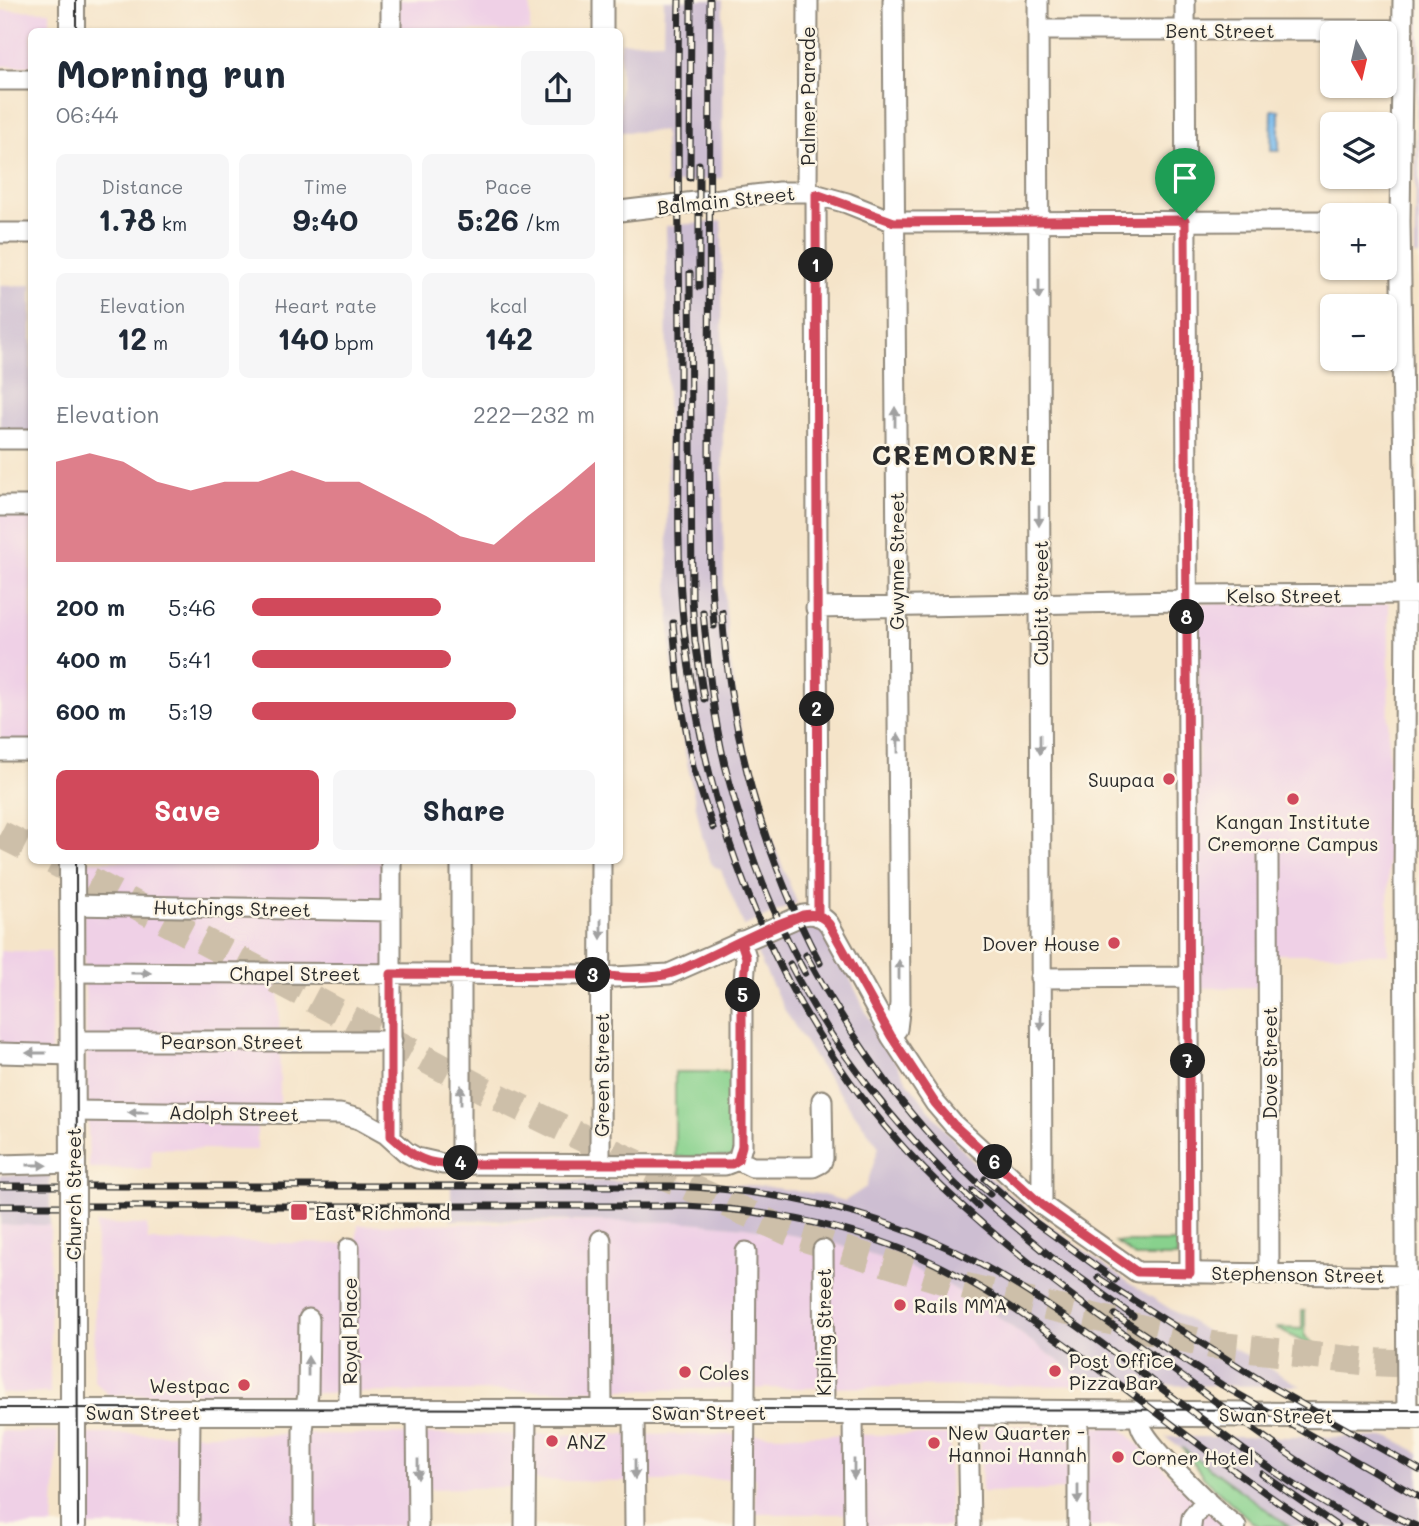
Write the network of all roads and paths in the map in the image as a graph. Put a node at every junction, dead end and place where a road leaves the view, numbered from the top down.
1 (72, 0) edge
2 (391, 0) edge
3 (603, 0) edge
4 (808, 0) edge
5 (893, 0) edge
6 (1038, 0) edge
7 (1185, 0) edge
8 (1403, 0) edge
9 (72, 28) edge
10 (391, 28) edge
11 (603, 28) edge
12 (1038, 30) junction
13 (1185, 30) junction
14 (1403, 30) junction
15 (0, 80) edge
16 (28, 80) edge
17 (812, 193) junction
18 (1393, 203) edge
19 (623, 211) edge
20 (1039, 220) junction
21 (1185, 220) junction
22 (1320, 221) edge
23 (894, 222) junction
24 (0, 233) edge
25 (28, 233) edge
26 (1397, 234) edge
27 (1410, 267) edge
28 (0, 439) edge
29 (28, 439) edge
30 (0, 506) edge
31 (28, 506) edge
32 (1412, 594) edge
33 (1187, 595) junction
34 (1040, 603) junction
35 (897, 606) junction
36 (816, 608) junction
37 (0, 751) edge
38 (28, 751) edge
39 (1268, 853) dead end
40 (72, 864) edge
41 (391, 864) edge
42 (461, 864) edge
43 (600, 864) edge
44 (1412, 882) edge
45 (72, 905) junction
46 (391, 911) junction
47 (818, 915) junction
48 (741, 942) junction
49 (73, 972) junction
50 (391, 974) junction
51 (461, 974) junction
52 (601, 975) junction
53 (1188, 976) junction
54 (1040, 978) junction
55 (1412, 987) edge
56 (891, 1036) junction
57 (391, 1041) junction
58 (73, 1048) junction
59 (0, 1053) edge
60 (822, 1100) dead end
61 (73, 1111) junction
62 (391, 1136) junction
63 (738, 1160) junction
64 (461, 1163) junction
65 (600, 1164) junction
66 (0, 1165) edge
67 (73, 1168) junction
68 (1042, 1205) junction
69 (601, 1240) dead end
70 (349, 1248) dead end
71 (822, 1250) dead end
72 (746, 1252) dead end
73 (1411, 1268) edge
74 (1190, 1273) junction
75 (1269, 1274) junction
76 (309, 1319) dead end
77 (0, 1412) edge
78 (73, 1412) junction
79 (602, 1412) junction
80 (634, 1412) junction
81 (746, 1412) junction
82 (968, 1412) junction
83 (190, 1413) junction
84 (305, 1413) junction
85 (349, 1413) junction
86 (417, 1413) junction
87 (526, 1413) junction
88 (824, 1413) junction
89 (853, 1413) junction
90 (1078, 1413) junction
91 (1138, 1413) junction
92 (1413, 1416) edge
93 (1206, 1500) junction
94 (73, 1526) edge
95 (189, 1526) edge
96 (303, 1526) edge
97 (418, 1526) edge
98 (525, 1526) edge
99 (635, 1526) edge
100 (744, 1526) edge
101 (855, 1526) edge
102 (970, 1526) edge
103 (1078, 1526) edge
104 (1191, 1526) edge
105 (1236, 1526) edge

1 - 9 main road
2 - 10 street
3 - 11 street
4 - 17 street, Palmer Parade
5 - 23 street, Gwynne Street
6 - 12 street, Cubitt Street
7 - 13 street
8 - 14 street
12 - 13 street, Bent Street
12 - 20 street, Cubitt Street
13 - 14 street, Bent Street
13 - 21 street
14 - 18 street
15 - 16 street
17 - 19 street, Balmain Street
17 - 23 street, Balmain Street
17 - 36 street
20 - 21 street, Balmain Street
20 - 23 street, Balmain Street
20 -> 34 street, Cubitt Street
21 - 22 street, Balmain Street
21 - 33 street
35 -> 23 street, Gwynne Street
24 - 25 street
26 - 27 street
27 - 32 street
28 - 29 street
30 - 31 street
32 - 33 street, Kelso Street
32 - 44 street
33 - 34 street, Kelso Street
33 - 53 street
34 - 35 street, Kelso Street
34 -> 54 street, Cubitt Street
35 - 36 street, Kelso Street
56 -> 35 street, Gwynne Street
36 - 47 street
37 - 38 street
39 - 75 street, Dove Street
40 - 45 main road, Church Street
41 - 46 street
42 - 51 street
43 -> 52 street, Green Street
44 - 55 street
45 - 46 street, Hutchings Street
45 - 49 main road, Church Street
46 - 50 street
47 - 48 street, Chapel Street
47 - 56 street, Stephenson Street
48 - 52 street, Chapel Street
48 - 63 street
49 -> 50 street, Chapel Street
49 - 58 main road, Church Street
50 - 51 street, Chapel Street
50 - 57 street
51 - 52 street, Chapel Street
64 -> 51 street
52 - 65 street, Green Street
53 - 54 street
53 - 74 street
54 -> 68 street, Cubitt Street
55 - 73 street
56 - 68 street, Stephenson Street
57 - 58 street, Pearson Street
57 - 62 street
58 -> 59 street, Pearson Street
58 - 61 main road, Church Street
60 - 63 street, Adolph Street
62 -> 61 street, Adolph Street
61 - 67 main road, Church Street
62 - 64 street, Adolph Street
63 - 65 street, Adolph Street
64 - 65 street, Adolph Street
66 -> 67 street
67 - 78 main road, Church Street, bridge
68 - 74 street, Stephenson Street
69 - 79 street
70 - 85 street, Royal Place
71 - 88 street, Kipling Street
72 - 81 street
73 - 75 street, Stephenson Street
73 - 92 street
74 - 75 street, Stephenson Street
84 -> 76 street
77 - 78 main road, Swan Street
78 - 83 main road, Swan Street
78 - 94 main road, Church Street
79 - 80 main road, Swan Street
79 - 87 main road, Swan Street
80 - 81 main road, Swan Street
80 -> 99 street
81 - 88 main road, Swan Street
81 - 100 street
82 - 89 main road, Swan Street
82 - 90 main road, Swan Street
82 - 102 street
83 - 84 main road, Swan Street
83 - 95 street
84 - 85 main road, Swan Street
84 - 96 street
85 - 86 main road, Swan Street
86 - 87 main road, Swan Street
86 -> 97 street
87 - 98 street
88 - 89 main road, Swan Street
89 -> 101 street
90 - 91 main road, Swan Street
90 -> 103 street
91 - 92 main road, Swan Street
91 - 93 street
93 - 104 street
93 - 105 street

